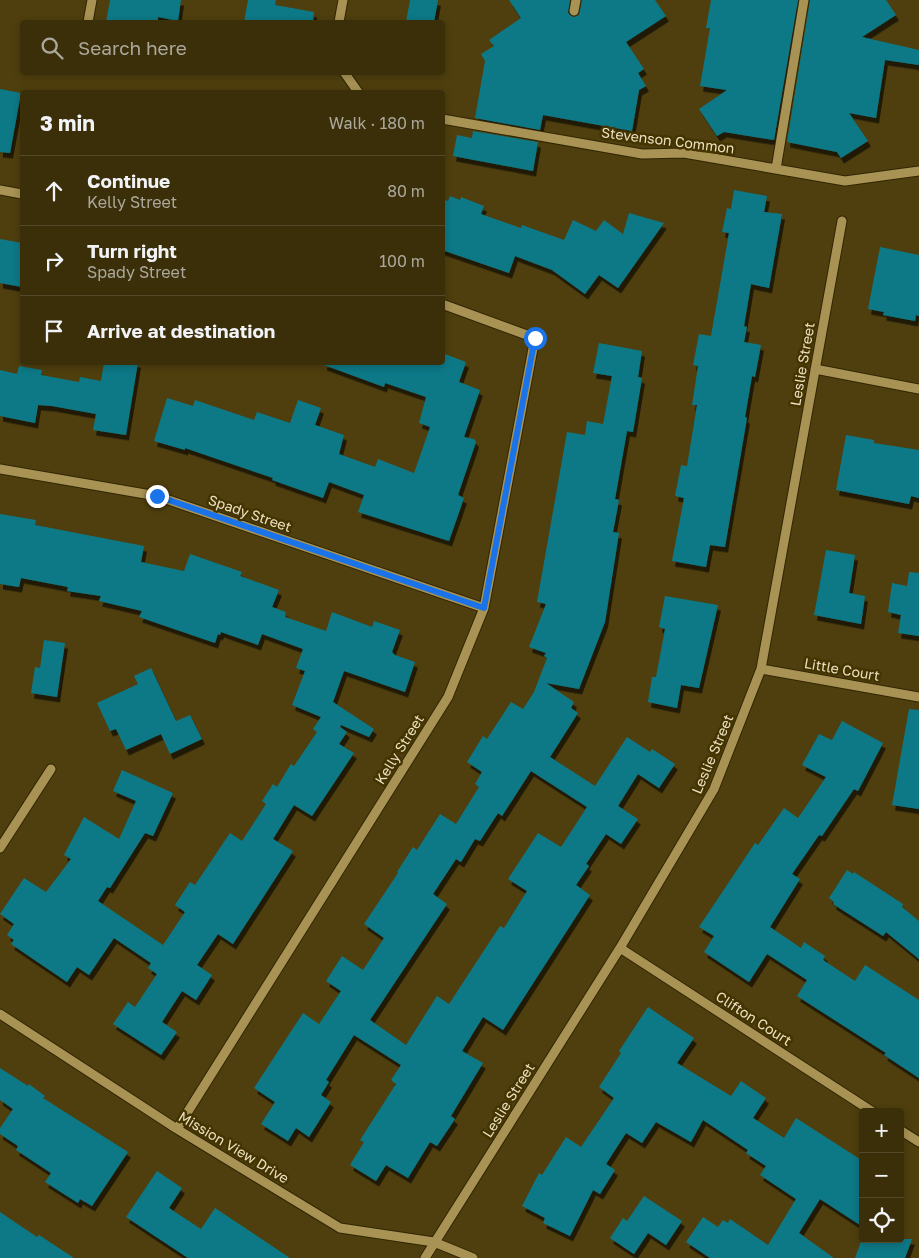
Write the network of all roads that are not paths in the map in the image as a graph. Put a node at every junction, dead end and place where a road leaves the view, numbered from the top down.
1 (92, 0) edge
2 (343, 0) edge
3 (576, 0) edge
4 (804, 0) edge
5 (574, 11) dead end
6 (88, 20) edge
7 (339, 20) edge
8 (346, 75) edge
9 (357, 90) edge
10 (445, 119) edge
11 (776, 169) junction
12 (919, 171) edge
13 (0, 190) edge
14 (20, 194) edge
15 (842, 221) dead end
16 (445, 305) edge
17 (815, 369) junction
18 (919, 389) edge
19 (0, 469) edge
20 (484, 608) junction
21 (761, 668) junction
22 (919, 697) edge
23 (50, 769) dead end
24 (0, 848) edge
25 (620, 948) junction
26 (0, 1014) edge
27 (867, 1108) edge
28 (177, 1129) junction
29 (904, 1133) edge
30 (919, 1142) edge
31 (434, 1242) junction
32 (425, 1258) edge
33 (473, 1258) edge

1 - 6 street
2 - 7 street
3 - 5 street
4 - 11 street
8 - 9 street
10 - 11 street, Stevenson Common
11 - 12 street, Stevenson Common
13 - 14 street
15 - 17 street, Leslie Street
16 - 20 street, Kelly Street
17 - 18 street
17 - 21 street, Leslie Street
19 - 20 street, Spady Street
20 - 28 street, Kelly Street
21 - 22 street, Little Court
21 - 25 street, Leslie Street
23 - 24 street
25 - 27 street, Clifton Court
25 - 31 street, Leslie Street
26 - 28 street, Mission View Drive
28 - 31 street, Mission View Drive
29 - 30 street
31 - 32 street, Leslie Street
31 - 33 street, Mission View Drive

